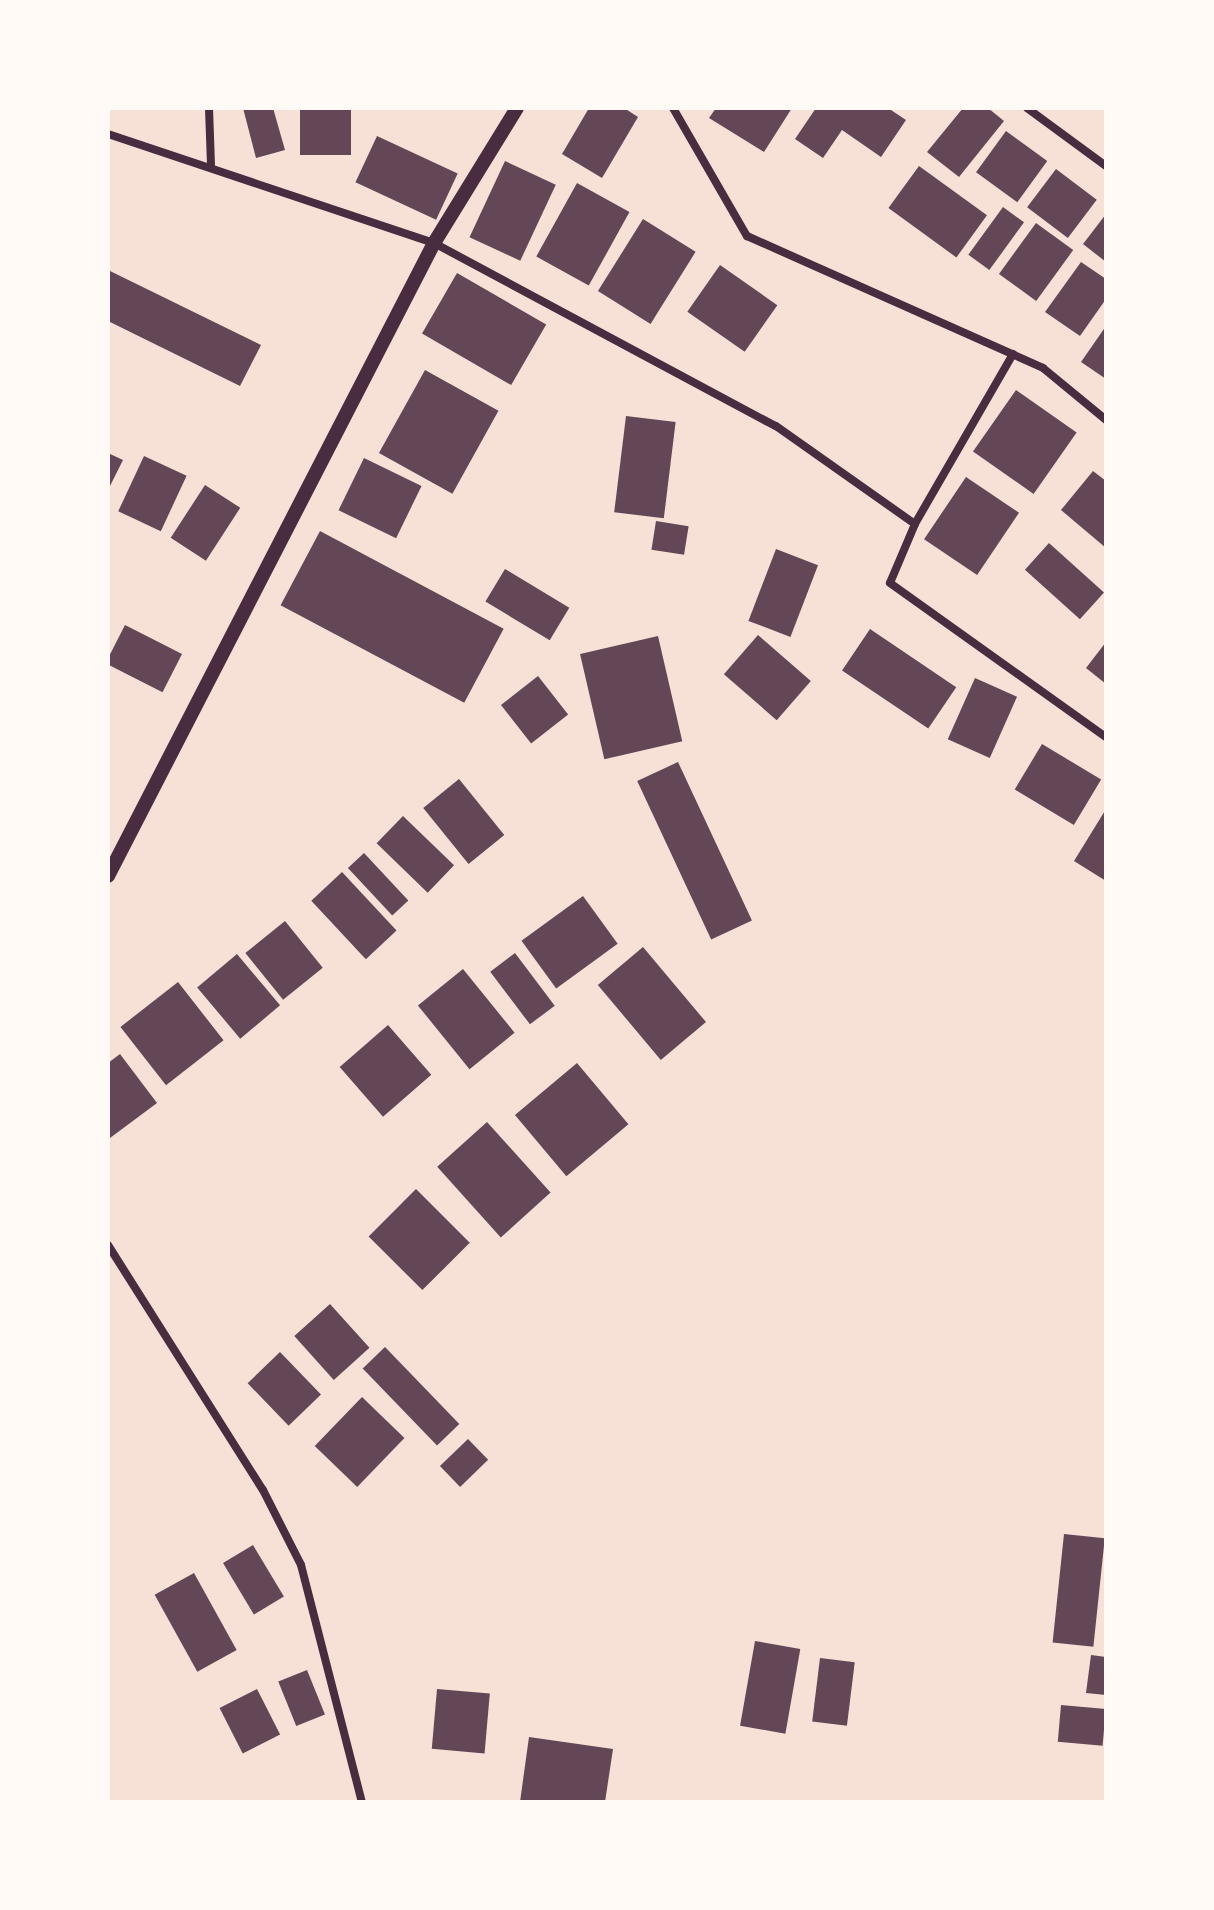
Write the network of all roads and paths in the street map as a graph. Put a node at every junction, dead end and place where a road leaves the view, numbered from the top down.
1 (209, 108) edge
2 (517, 108) edge
3 (673, 108) edge
4 (1027, 108) edge
5 (108, 134) edge
6 (211, 165) junction
7 (1106, 166) edge
8 (434, 243) junction
9 (1013, 354) junction
10 (1106, 420) edge
11 (915, 524) junction
12 (1106, 737) edge
13 (108, 876) edge
14 (108, 1245) edge
15 (362, 1802) edge

1 - 6 street
2 - 8 street
3 - 9 street
4 - 7 street
5 - 6 street
6 - 8 street
8 - 11 street
8 - 13 street
9 - 10 street
9 - 11 street
11 - 12 street
14 - 15 street

